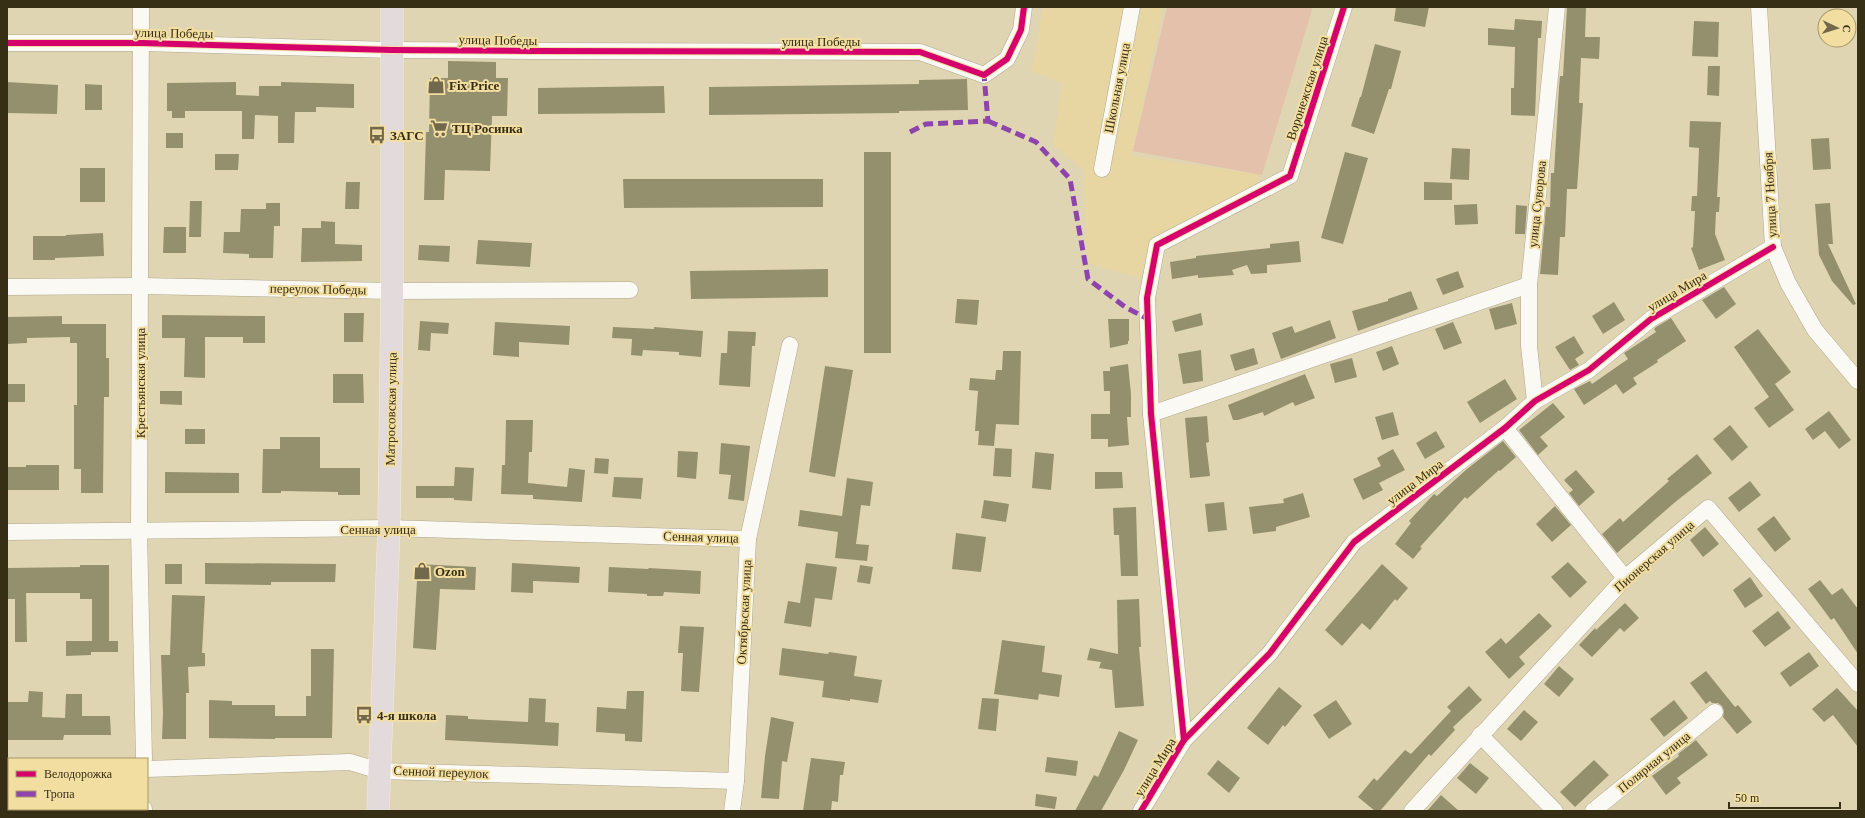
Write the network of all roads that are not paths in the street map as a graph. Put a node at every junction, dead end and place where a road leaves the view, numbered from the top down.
1 (141, 7) edge
2 (392, 7) edge
3 (1024, 7) edge
4 (1132, 7) edge
5 (1344, 7) edge
6 (1557, 7) edge
7 (1759, 7) edge
8 (7, 43) edge
9 (142, 43) junction
10 (392, 50) junction
11 (1102, 169) dead end
12 (1773, 247) junction
13 (1528, 285) junction
14 (140, 286) junction
15 (7, 287) edge
16 (392, 290) junction
17 (630, 290) dead end
18 (790, 345) dead end
19 (1858, 381) edge
20 (1535, 401) junction
21 (1151, 414) junction
22 (1505, 428) junction
23 (389, 528) junction
24 (139, 531) junction
25 (7, 532) edge
26 (748, 539) junction
27 (1625, 578) junction
28 (1858, 684) edge
29 (1715, 712) dead end
30 (1480, 735) junction
31 (1184, 740) junction
32 (144, 758) edge
33 (148, 769) edge
34 (380, 771) junction
35 (736, 781) junction
36 (378, 811) edge
37 (732, 811) edge
38 (1141, 811) edge
39 (1412, 811) edge
40 (1555, 811) edge
41 (1593, 811) edge

1 - 9 street, Крестьянская улица
2 - 10 highway, Матросовская улица
3 - 10 street, улица Победы
4 - 11 street, Школьная улица
5 - 21 street, Воронежская улица
6 - 13 street, улица Суворова
7 - 12 street, улица 7 Ноября
8 - 9 street, улица Победы
9 - 10 street, улица Победы
9 - 14 street, Крестьянская улица
10 - 16 highway, Матросовская улица
12 - 19 street, улица 7 Ноября
12 - 20 street, улица Мира
13 - 20 street, улица Суворова
13 - 21 street
14 - 15 street, переулок Победы
14 - 16 street, переулок Победы
14 - 24 street, Крестьянская улица
16 - 17 street, переулок Победы
16 - 23 highway, Матросовская улица
18 - 26 street, Октябрьская улица
20 - 22 street, улица Мира
21 - 31 street
22 - 27 street
22 - 31 street, улица Мира
23 - 24 street, Сенная улица
23 - 26 street, Сенная улица
23 - 34 highway, Матросовская улица
24 - 25 street, Сенная улица
24 - 32 street, Крестьянская улица
26 - 35 street, Октябрьская улица
27 - 28 street, Пионерская улица
27 - 30 street, Пионерская улица
29 - 41 street, Полярная улица
30 - 39 street, Пионерская улица
30 - 40 street
31 - 38 street, улица Мира
33 - 34 street, Сенной переулок
34 - 35 street, Сенной переулок
34 - 36 highway, Матросовская улица
35 - 37 street, Октябрьская улица

